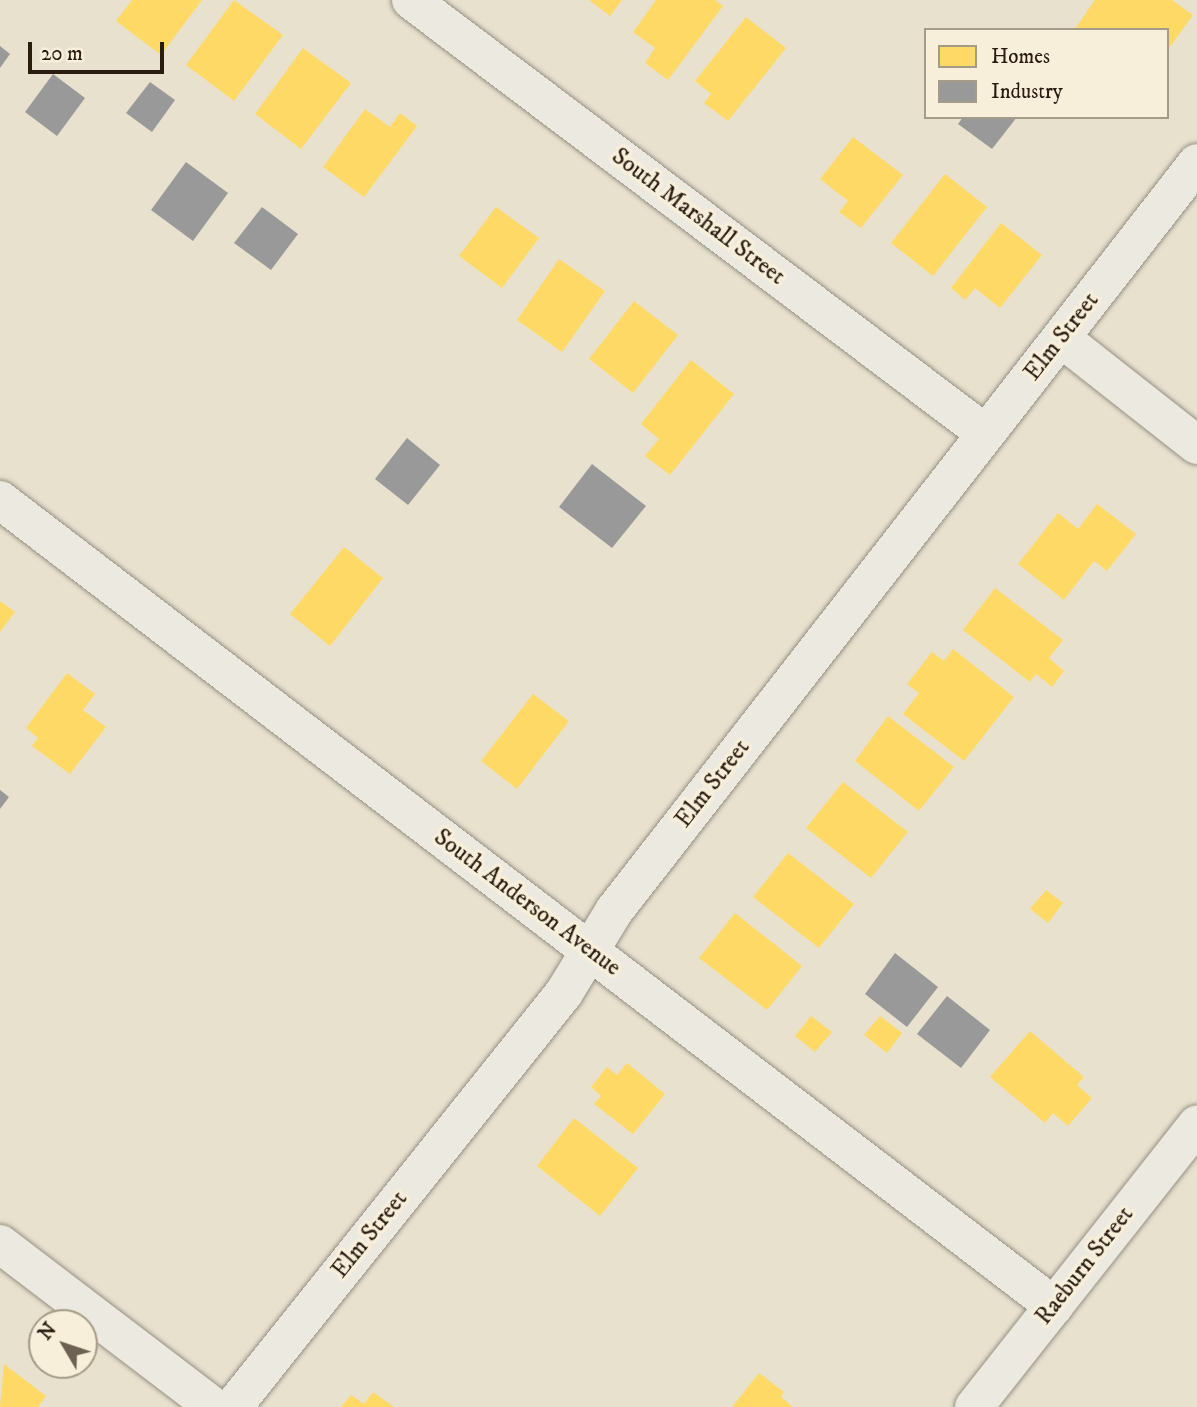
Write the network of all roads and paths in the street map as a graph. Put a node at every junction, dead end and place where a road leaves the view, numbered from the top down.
1 (411, 0) edge
2 (1197, 163) edge
3 (1061, 338) junction
4 (986, 434) junction
5 (1197, 445) edge
6 (0, 500) edge
7 (589, 951) junction
8 (1190, 1150) edge
9 (0, 1244) edge
10 (1054, 1306) junction
11 (214, 1407) edge
12 (233, 1407) edge
13 (974, 1407) edge

1 - 4 street, South Marshall Street
2 - 3 street, Elm Street
3 - 4 street, Elm Street
3 - 5 street
4 - 7 street, Elm Street
6 - 7 street, South Anderson Avenue
7 - 10 street, South Anderson Avenue
7 - 12 street, Elm Street
8 - 10 street, Raeburn Street
9 - 11 street
10 - 13 street, Raeburn Street

